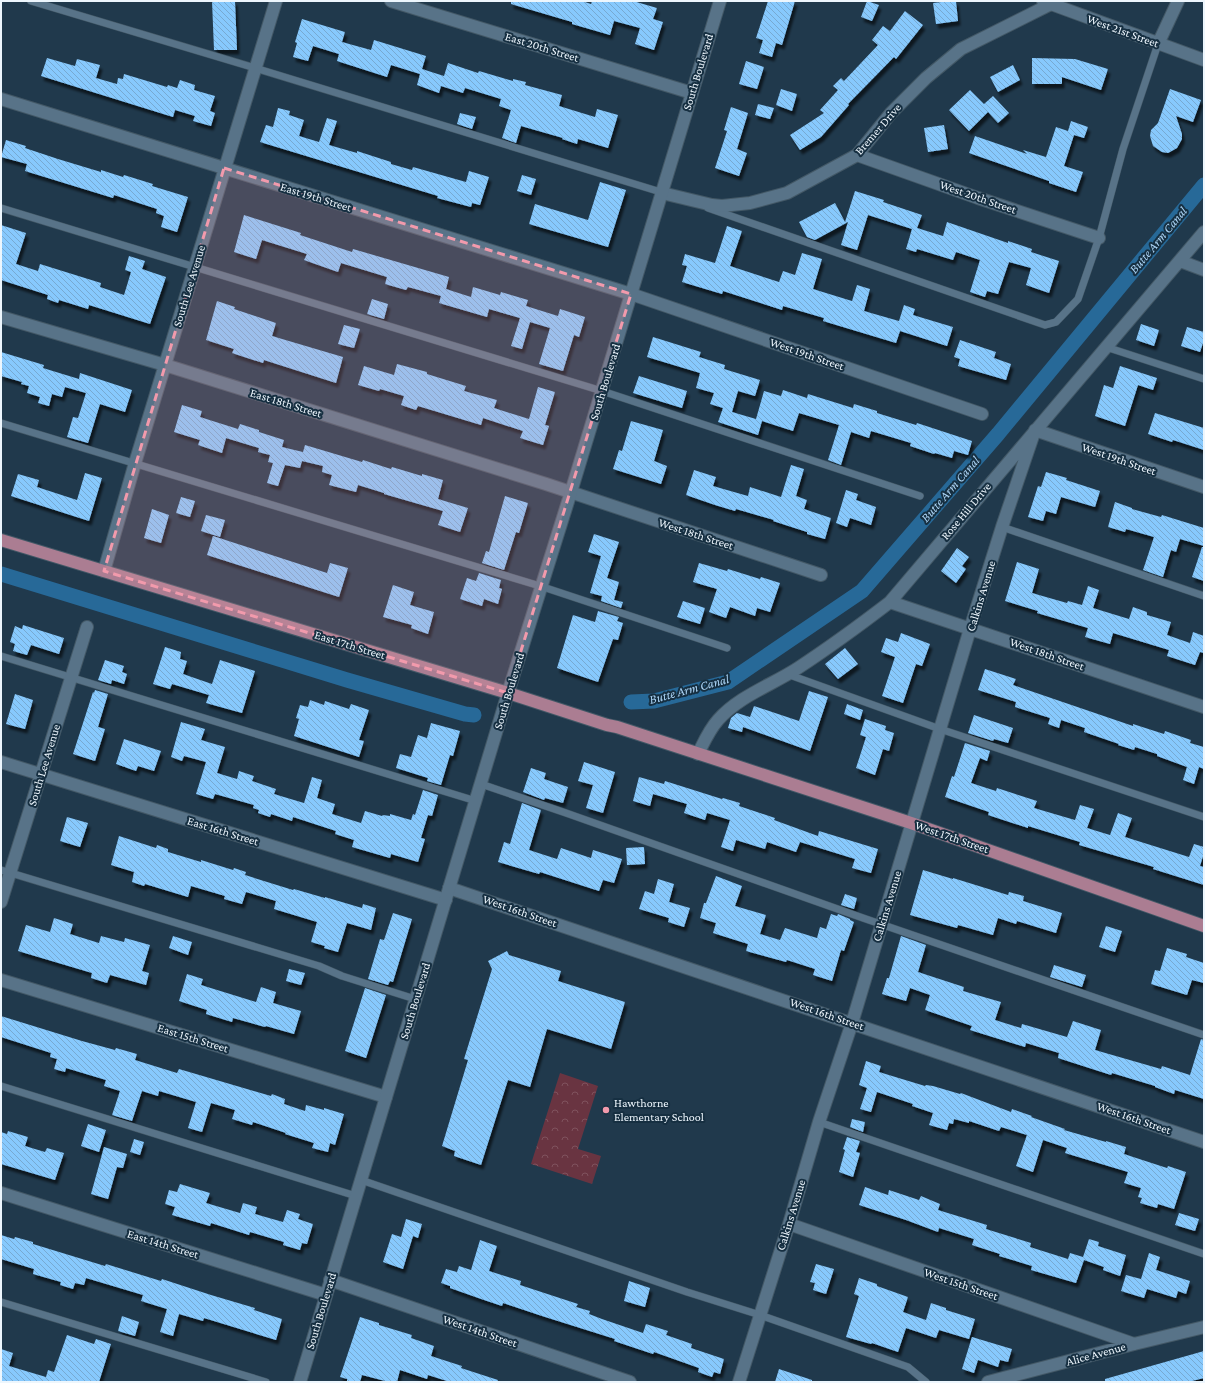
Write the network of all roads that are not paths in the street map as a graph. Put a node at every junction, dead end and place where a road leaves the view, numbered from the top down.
1 (31, 1) edge
2 (276, 1) edge
3 (391, 1) edge
4 (720, 1) edge
5 (1178, 1) edge
6 (1047, 3) edge
7 (1158, 44) junction
8 (1204, 60) edge
9 (255, 68) junction
10 (692, 93) junction
11 (1, 99) edge
12 (857, 155) junction
13 (224, 168) junction
14 (662, 192) junction
15 (1, 208) edge
16 (1204, 232) edge
17 (1099, 238) junction
18 (1180, 262) junction
19 (195, 267) junction
20 (1204, 270) edge
21 (631, 294) junction
22 (1, 317) edge
23 (1106, 347) junction
24 (165, 365) junction
25 (1204, 380) edge
26 (602, 391) junction
27 (982, 414) dead end
28 (1, 423) edge
29 (1035, 430) junction
30 (135, 463) junction
31 (1204, 487) edge
32 (571, 492) junction
33 (920, 496) dead end
34 (1002, 526) junction
35 (1, 540) edge
36 (104, 571) junction
37 (821, 575) dead end
38 (540, 586) junction
39 (1204, 596) edge
40 (890, 602) junction
41 (86, 627) dead end
42 (970, 629) junction
43 (726, 648) dead end
44 (1, 656) edge
45 (787, 674) junction
46 (71, 677) junction
47 (508, 693) junction
48 (1204, 707) edge
49 (940, 729) junction
50 (698, 754) junction
51 (1, 762) edge
52 (41, 774) junction
53 (481, 784) junction
54 (476, 801) junction
55 (1204, 818) edge
56 (912, 823) junction
57 (6, 872) edge
58 (449, 888) junction
59 (446, 900) junction
60 (1, 902) edge
61 (881, 924) junction
62 (1204, 926) edge
63 (1, 980) edge
64 (415, 999) junction
65 (852, 1023) junction
66 (1204, 1035) edge
67 (1, 1086) edge
68 (386, 1097) junction
69 (819, 1122) junction
70 (1204, 1142) edge
71 (361, 1180) junction
72 (1, 1193) edge
73 (356, 1196) junction
74 (789, 1224) junction
75 (1204, 1254) edge
76 (330, 1280) junction
77 (326, 1295) junction
78 (1, 1302) edge
79 (760, 1316) junction
80 (1204, 1327) edge
81 (1134, 1344) junction
82 (303, 1381) edge
83 (266, 1382) edge
84 (630, 1382) edge
85 (739, 1382) edge
86 (926, 1382) edge
87 (988, 1382) edge

1 - 9 lane
2 - 9 street, South Lee Avenue
3 - 10 street, East 20th Street
4 - 10 street, South Boulevard
5 - 7 street
6 - 7 street, West 21st Street
6 - 12 street, Bremer Drive
7 - 8 street, West 21st Street
7 - 17 lane
9 - 13 street, South Lee Avenue
9 - 14 lane
10 - 14 street, South Boulevard
11 - 13 street, East 19th Street
12 - 14 street, Bremer Drive
12 - 17 street, West 20th Street
13 - 19 street, South Lee Avenue
13 - 21 street, East 19th Street
14 - 17 lane
14 - 21 street, South Boulevard
15 - 19 lane
16 - 18 street, Rose Hill Drive
18 - 20 street
18 - 23 street, Rose Hill Drive
19 - 24 street, South Lee Avenue
19 - 26 lane
21 - 26 street, South Boulevard
21 - 27 street, West 19th Street
22 - 24 street, East 18th Street
23 - 25 lane
23 - 29 street, Rose Hill Drive
24 - 30 street, South Lee Avenue
24 - 32 street, East 18th Street
26 - 32 street, South Boulevard
26 - 33 lane
28 - 30 lane
29 - 31 street, West 19th Street
29 - 34 street, Calkins Avenue
29 - 40 street, Rose Hill Drive
30 - 36 street, South Lee Avenue
30 - 38 lane
32 - 37 street, West 18th Street
32 - 38 street, South Boulevard
34 - 39 lane
34 - 42 street, Calkins Avenue
35 - 36 main road, East 17th Street
36 - 47 main road, East 17th Street
38 - 43 lane
38 - 47 street, South Boulevard
40 - 42 street, West 18th Street
40 - 45 street, Rose Hill Drive
41 - 46 street, South Lee Avenue
42 - 48 street, West 18th Street
42 - 49 street, Calkins Avenue
44 - 46 lane
45 - 49 lane
45 - 50 street, Rose Hill Drive
46 - 52 street, South Lee Avenue
46 - 54 lane
47 - 50 main road, East 17th Street
47 - 53 street, South Boulevard
49 - 55 lane
49 - 56 street, Calkins Avenue
50 - 56 main road, West 17th Street
51 - 52 street, East 16th Street
52 - 57 street, South Lee Avenue
52 - 59 street, East 16th Street
53 - 54 street, South Boulevard
53 - 61 lane
54 - 58 street, South Boulevard
56 - 61 street, Calkins Avenue
56 - 62 main road, West 17th Street
57 - 60 street, South Lee Avenue
57 - 64 lane
58 - 59 street, South Boulevard
58 - 65 street, West 16th Street
59 - 64 street, South Boulevard
61 - 65 street, Calkins Avenue
61 - 66 lane
63 - 68 street, East 15th Street
64 - 68 street, South Boulevard
65 - 69 street, Calkins Avenue
65 - 70 street, West 16th Street
67 - 73 lane
68 - 71 street, South Boulevard
69 - 74 street, Calkins Avenue
69 - 75 lane
71 - 73 street, South Boulevard
71 - 79 lane
72 - 77 street, East 14th Street
73 - 76 street, South Boulevard
74 - 79 street, Calkins Avenue
74 - 81 street, West 15th Street
76 - 77 street, South Boulevard
76 - 84 street, West 14th Street
77 - 82 street, South Boulevard
78 - 83 lane
79 - 85 street, Calkins Avenue
79 - 86 lane
80 - 81 street, Alice Avenue
81 - 87 street, Alice Avenue

